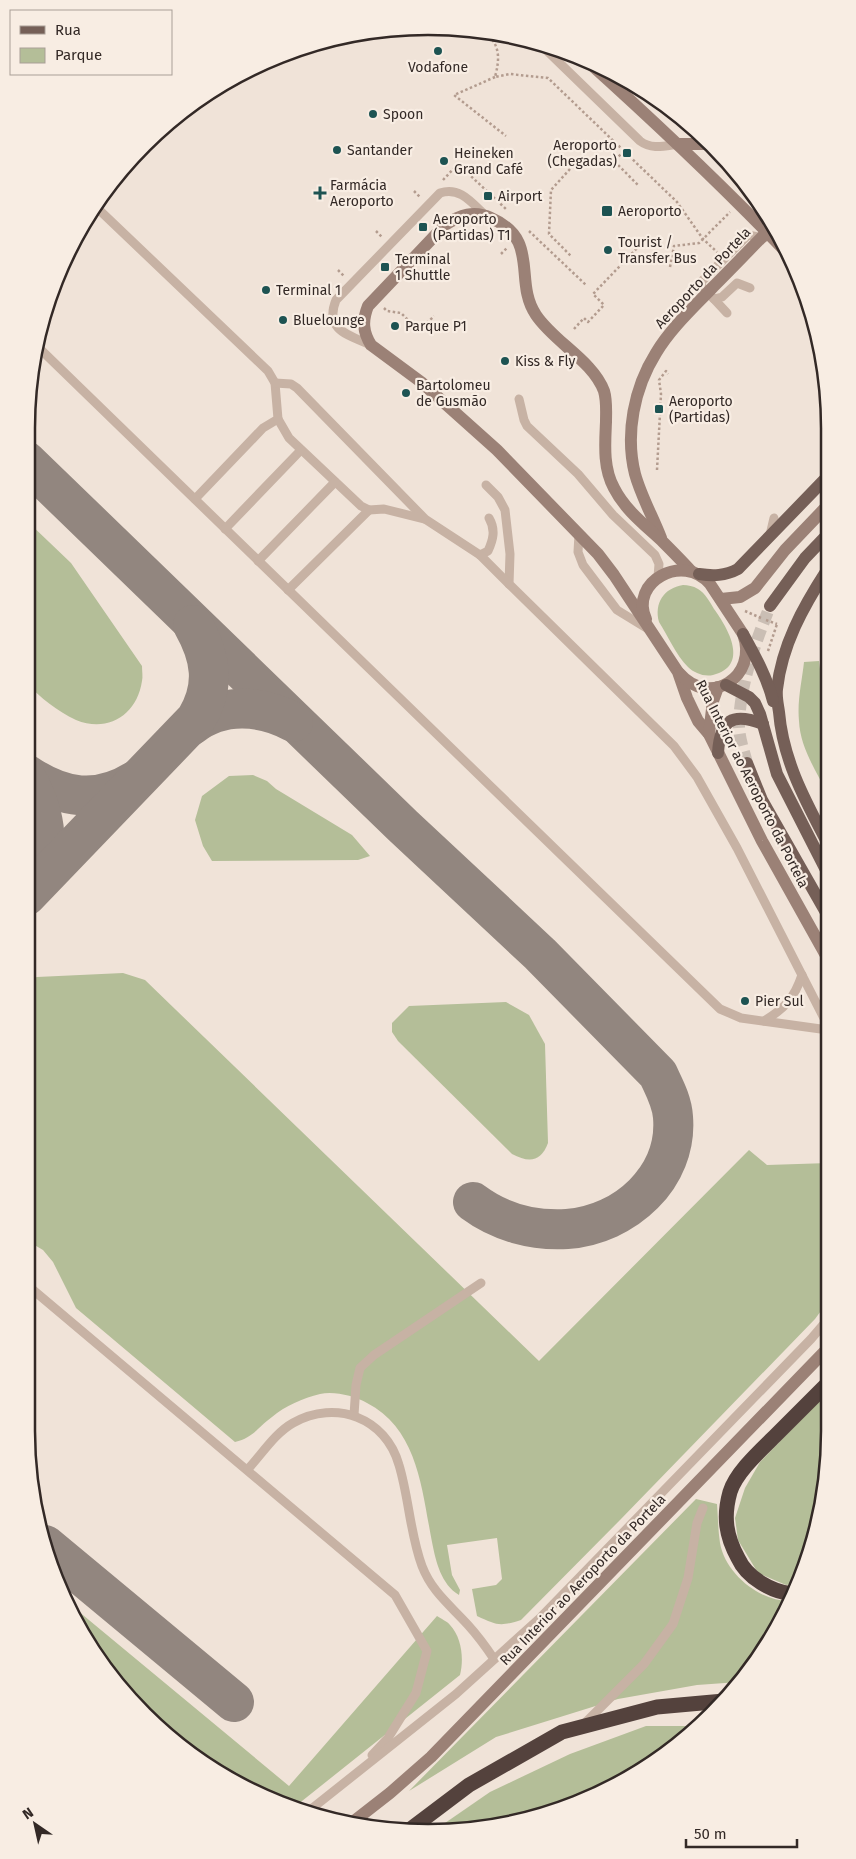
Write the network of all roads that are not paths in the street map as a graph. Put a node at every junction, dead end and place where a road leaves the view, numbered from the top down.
1 (551, 55) edge
2 (607, 78) edge
3 (679, 144) junction
4 (699, 144) edge
5 (100, 211) edge
6 (486, 216) junction
7 (764, 225) edge
8 (769, 233) edge
9 (770, 236) edge
10 (750, 288) dead end
11 (714, 299) junction
12 (727, 313) dead end
13 (371, 345) junction
14 (43, 351) edge
15 (275, 383) junction
16 (519, 399) dead end
17 (278, 419) junction
18 (301, 450) junction
19 (335, 482) junction
20 (821, 483) edge
21 (486, 485) dead end
22 (195, 499) junction
23 (369, 510) junction
24 (821, 512) edge
25 (489, 518) dead end
26 (774, 518) dead end
27 (425, 519) junction
28 (225, 528) junction
29 (579, 534) junction
30 (770, 536) junction
31 (821, 541) edge
32 (663, 543) junction
33 (480, 554) junction
34 (258, 561) junction
35 (695, 573) junction
36 (658, 577) junction
37 (821, 580) edge
38 (509, 584) junction
39 (288, 590) junction
40 (721, 599) junction
41 (770, 606) tunnel mouth
42 (650, 628) junction
43 (743, 634) junction
44 (678, 672) junction
45 (722, 686) junction
46 (764, 724) junction
47 (780, 730) junction
48 (710, 734) junction
49 (718, 753) junction
50 (747, 763) tunnel mouth
51 (821, 831) edge
52 (821, 860) edge
53 (821, 904) edge
54 (821, 947) edge
55 (802, 975) junction
56 (821, 1012) edge
57 (764, 1021) junction
58 (821, 1029) edge
59 (481, 1283) dead end
60 (35, 1292) edge
61 (821, 1327) edge
62 (821, 1356) edge
63 (821, 1390) edge
64 (354, 1415) junction
65 (248, 1470) junction
66 (703, 1508) dead end
67 (785, 1593) edge
68 (494, 1659) junction
69 (712, 1702) edge
70 (581, 1727) junction
71 (354, 1775) junction
72 (314, 1807) edge
73 (359, 1817) edge
74 (418, 1824) edge

1 - 3 lane
2 - 3 main road, Aeroporto da Portela
3 - 4 main road
3 - 7 main road, Aeroporto da Portela
5 - 15 lane
6 - 13 main road
6 - 13 lane
6 - 32 main road
8 - 11 lane
9 - 32 main road, Aeroporto da Portela
10 - 11 lane
11 - 12 lane
13 - 29 main road, Rua Interior ao Aeroporto da Portela
14 - 22 lane
15 - 17 lane
15 - 27 lane
16 - 36 lane
17 - 18 lane
17 - 22 lane
18 - 19 lane
18 - 28 lane
19 - 23 lane
19 - 34 lane
20 - 30 main road
21 - 38 lane
22 - 28 lane
23 - 27 lane
23 - 39 lane
24 - 40 main road
25 - 33 lane
26 - 30 lane
27 - 33 lane
28 - 34 lane
29 - 42 main road, Rua Interior ao Aeroporto da Portela
29 - 42 lane
30 - 35 main road
31 - 41 main road
32 - 35 main road
33 - 38 lane
34 - 39 lane
35 - 36 main road
35 - 40 main road
36 - 42 main road, Rua Interior ao Aeroporto da Portela
37 - 47 main road
38 - 55 lane
39 - 57 lane
40 - 43 main road
42 - 44 main road, Rua Interior ao Aeroporto da Portela
43 - 45 main road
43 - 47 main road
44 - 45 main road
44 - 48 main road, Rua Interior ao Aeroporto da Portela
45 - 46 main road
45 - 48 main road
46 - 49 main road
46 - 52 main road
47 - 51 main road
48 - 49 main road, Rua Interior ao Aeroporto da Portela
49 - 54 main road, Rua Interior ao Aeroporto da Portela
50 - 53 main road
55 - 56 lane
55 - 57 lane
57 - 58 lane
59 - 64 lane
60 - 65 lane
61 - 68 lane
62 - 73 main road, Rua Interior ao Aeroporto da Portela
63 - 67 highway
64 - 65 lane
64 - 68 lane
65 - 71 lane
66 - 70 lane
68 - 71 lane
69 - 70 highway
70 - 74 highway
71 - 72 lane

